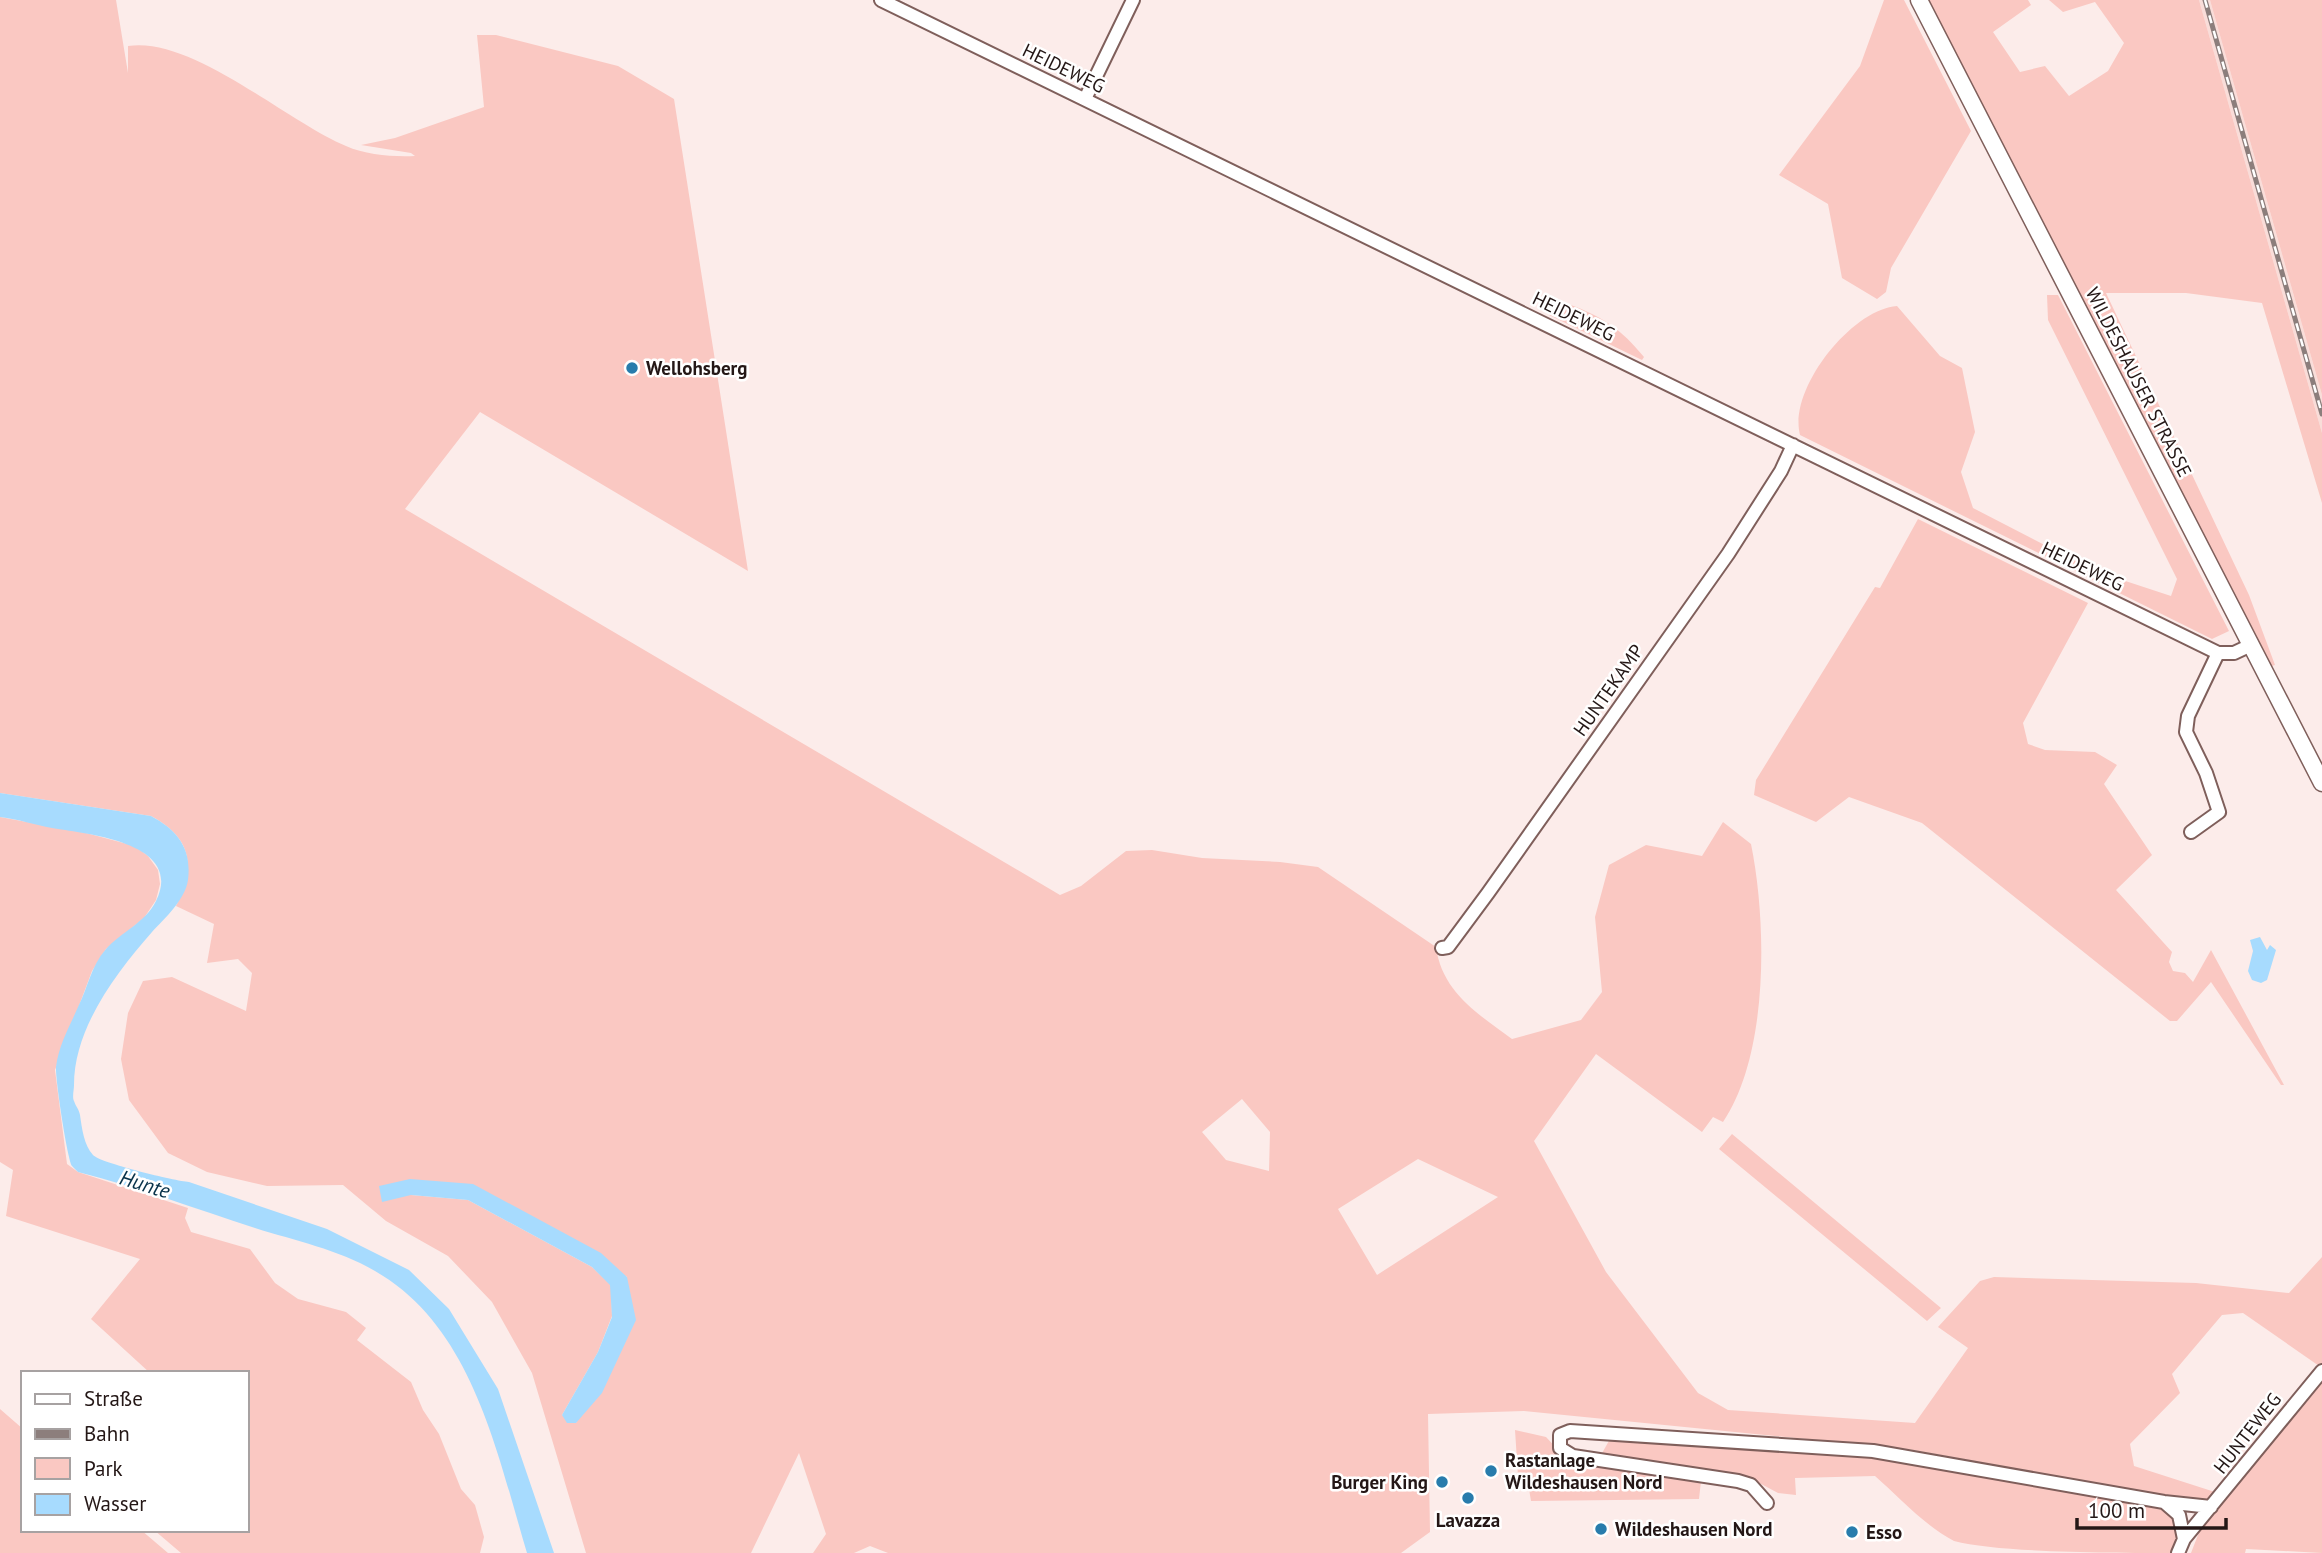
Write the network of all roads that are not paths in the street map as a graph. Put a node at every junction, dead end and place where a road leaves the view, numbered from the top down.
1 (881, 0) edge
2 (1133, 0) edge
3 (1919, 0) edge
4 (1085, 99) junction
5 (1793, 445) junction
6 (2251, 645) junction
7 (2218, 653) junction
8 (2322, 783) edge
9 (2190, 832) dead end
10 (1443, 948) dead end
11 (2322, 1371) edge
12 (2164, 1502) junction
13 (1767, 1503) dead end
14 (2211, 1507) junction
15 (2181, 1547) edge

1 - 4 street, HEIDEWEG
2 - 4 street
3 - 6 main road, WILDESHAUSER STRASSE
4 - 5 street, HEIDEWEG
5 - 7 street, HEIDEWEG
5 - 10 street, HUNTEKAMP
6 - 7 street
6 - 8 main road, WILDESHAUSER STRASSE
7 - 9 street
11 - 14 street, HUNTEWEG
12 - 13 street
12 - 14 street
12 - 15 street
14 - 15 street, HUNTEWEG

